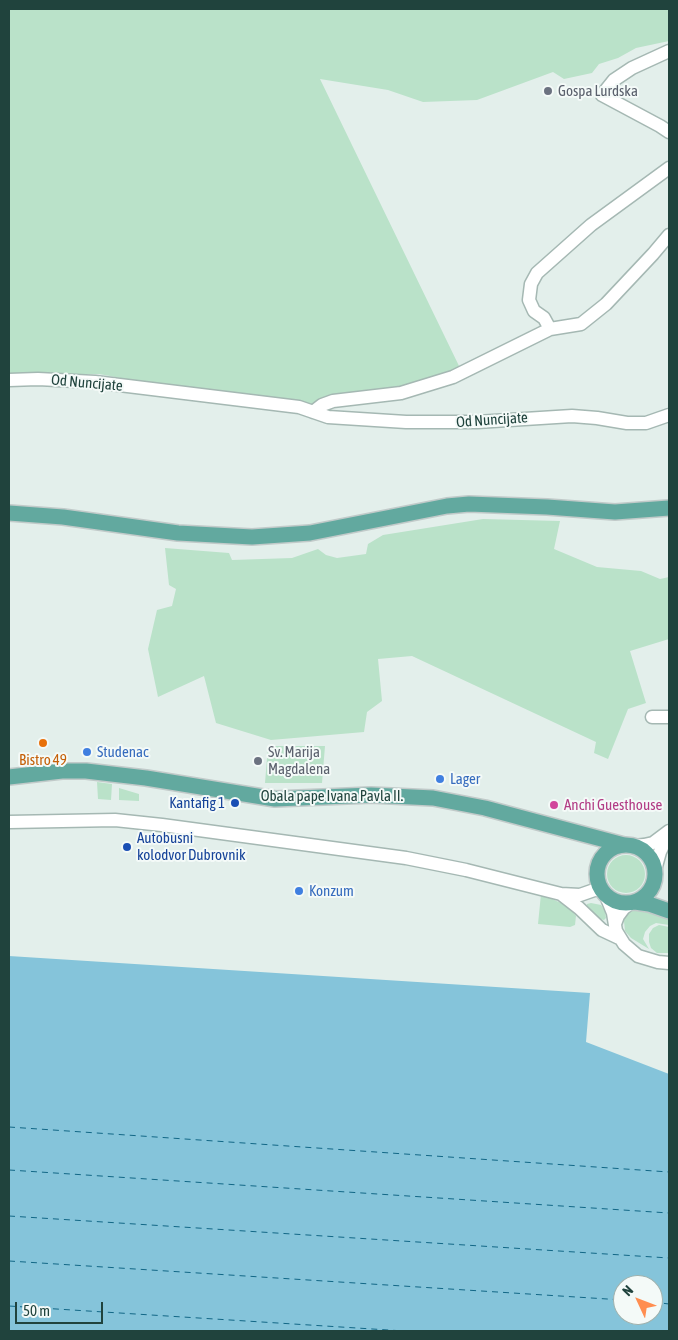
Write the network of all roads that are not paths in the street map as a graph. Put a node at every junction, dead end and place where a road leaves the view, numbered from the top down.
1 (669, 51) edge
2 (669, 132) edge
3 (669, 168) edge
4 (669, 234) edge
5 (550, 329) junction
6 (9, 380) edge
7 (313, 412) junction
8 (669, 415) edge
9 (669, 508) edge
10 (9, 513) edge
11 (652, 717) dead end
12 (669, 717) edge
13 (9, 777) edge
14 (9, 822) edge
15 (564, 829) junction
16 (669, 832) edge
17 (628, 845) junction
18 (598, 865) junction
19 (655, 877) junction
20 (603, 892) junction
21 (561, 894) junction
22 (633, 903) junction
23 (669, 910) edge
24 (615, 924) junction
25 (619, 938) junction
26 (669, 963) edge

1 - 2 street
3 - 5 street
4 - 5 street
5 - 7 street
6 - 7 street, Od Nuncijate
7 - 8 street, Od Nuncijate
9 - 10 main road
11 - 12 street
13 - 15 main road, Obala pape Ivana Pavla II.
14 - 21 street
15 - 17 main road, Obala pape Ivana Pavla II.
15 - 18 main road, Obala pape Ivana Pavla II.
16 - 17 street
16 - 19 street
17 - 18 main road
17 - 19 main road
18 - 20 main road
19 - 22 main road
19 - 23 main road
20 - 21 street
20 - 22 main road
20 - 24 street
21 - 25 street
22 - 23 main road
22 - 24 street
24 - 25 street
25 - 26 street

